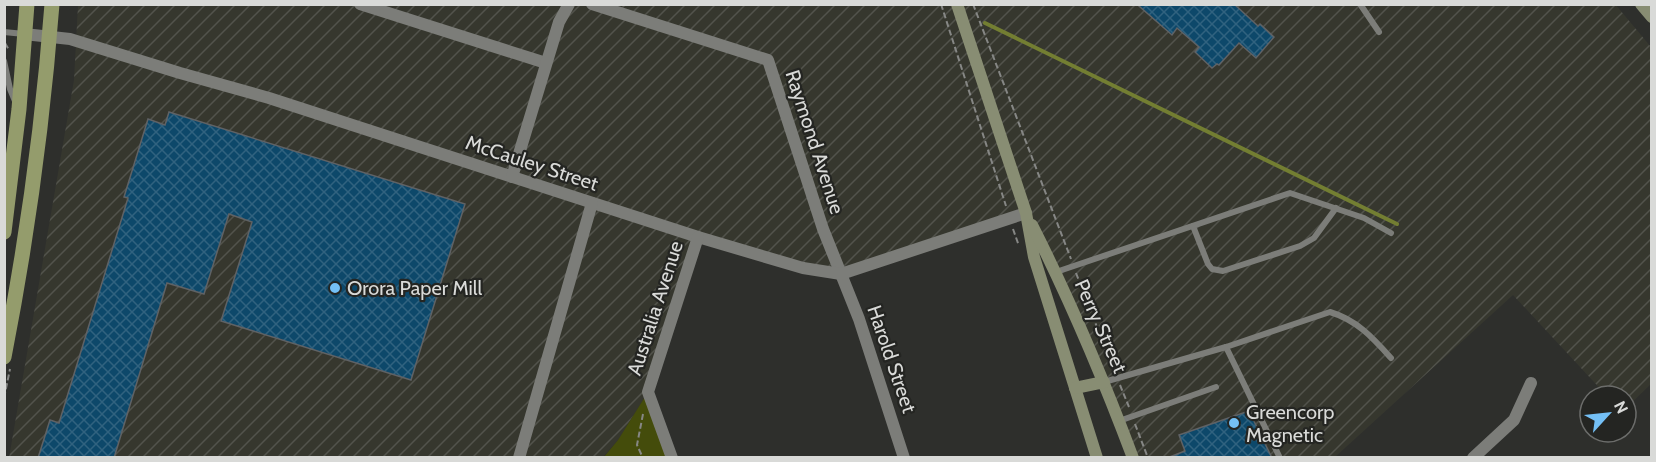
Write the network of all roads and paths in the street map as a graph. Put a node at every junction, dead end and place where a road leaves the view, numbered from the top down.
1 (27, 4) edge
2 (52, 4) edge
3 (360, 4) edge
4 (570, 4) edge
5 (592, 4) edge
6 (941, 4) edge
7 (957, 4) edge
8 (973, 4) edge
9 (1360, 4) edge
10 (1641, 4) edge
11 (1652, 17) edge
12 (4, 32) edge
13 (1379, 32) dead end
14 (24, 34) junction
15 (49, 37) junction
16 (5, 43) edge
17 (9, 50) dead end
18 (4, 61) edge
19 (546, 63) junction
20 (19, 109) junction
21 (512, 177) junction
22 (592, 203) junction
23 (1336, 208) junction
24 (1026, 213) junction
25 (1010, 218) junction
26 (1193, 226) junction
27 (4, 232) edge
28 (1391, 232) dead end
29 (698, 237) junction
30 (1021, 253) dead end
31 (1073, 266) junction
32 (1056, 272) junction
33 (841, 274) junction
34 (1226, 347) junction
35 (4, 357) edge
36 (1391, 358) dead end
37 (1117, 379) junction
38 (1104, 382) junction
39 (1531, 383) dead end
40 (1216, 387) dead end
41 (1075, 388) junction
42 (648, 392) junction
43 (1132, 416) junction
44 (1119, 421) junction
45 (519, 458) edge
46 (643, 458) edge
47 (672, 458) edge
48 (904, 458) edge
49 (1097, 458) edge
50 (1133, 458) edge
51 (1148, 458) edge
52 (1280, 458) edge
53 (1473, 458) edge

1 - 14 main road
2 - 15 main road
3 - 19 street
4 - 19 street
5 - 33 street, Raymond Avenue
6 - 25 path
7 - 24 street, Perry Street
8 - 31 path
9 - 13 lane
10 - 11 street
12 - 14 lane
14 - 15 street, McCauley Street
14 - 20 main road
15 - 21 street, McCauley Street
15 - 35 main road
16 - 17 path
18 - 20 lane
19 - 21 street
20 - 27 main road
21 - 22 street, McCauley Street
22 - 29 street, McCauley Street
22 - 45 street
23 - 26 lane
23 - 26 lane
23 - 28 lane
24 - 25 street, McCauley Street
24 - 32 street, Perry Street
24 - 41 street, Perry Street
25 - 30 path
25 - 33 street, McCauley Street
26 - 31 lane
29 - 33 street, McCauley Street
29 - 42 street, Australia Avenue
31 - 32 lane
31 - 37 path
32 - 38 street, Perry Street
33 - 48 street, Harold Street
34 - 36 lane
34 - 37 lane
34 - 52 lane
37 - 38 lane
37 - 43 path
38 - 41 street
38 - 44 street, Perry Street
39 - 53 street
40 - 43 lane
41 - 49 street, Perry Street
42 - 46 path
42 - 47 street, Australia Avenue
43 - 44 lane
43 - 51 path
44 - 50 street, Perry Street

